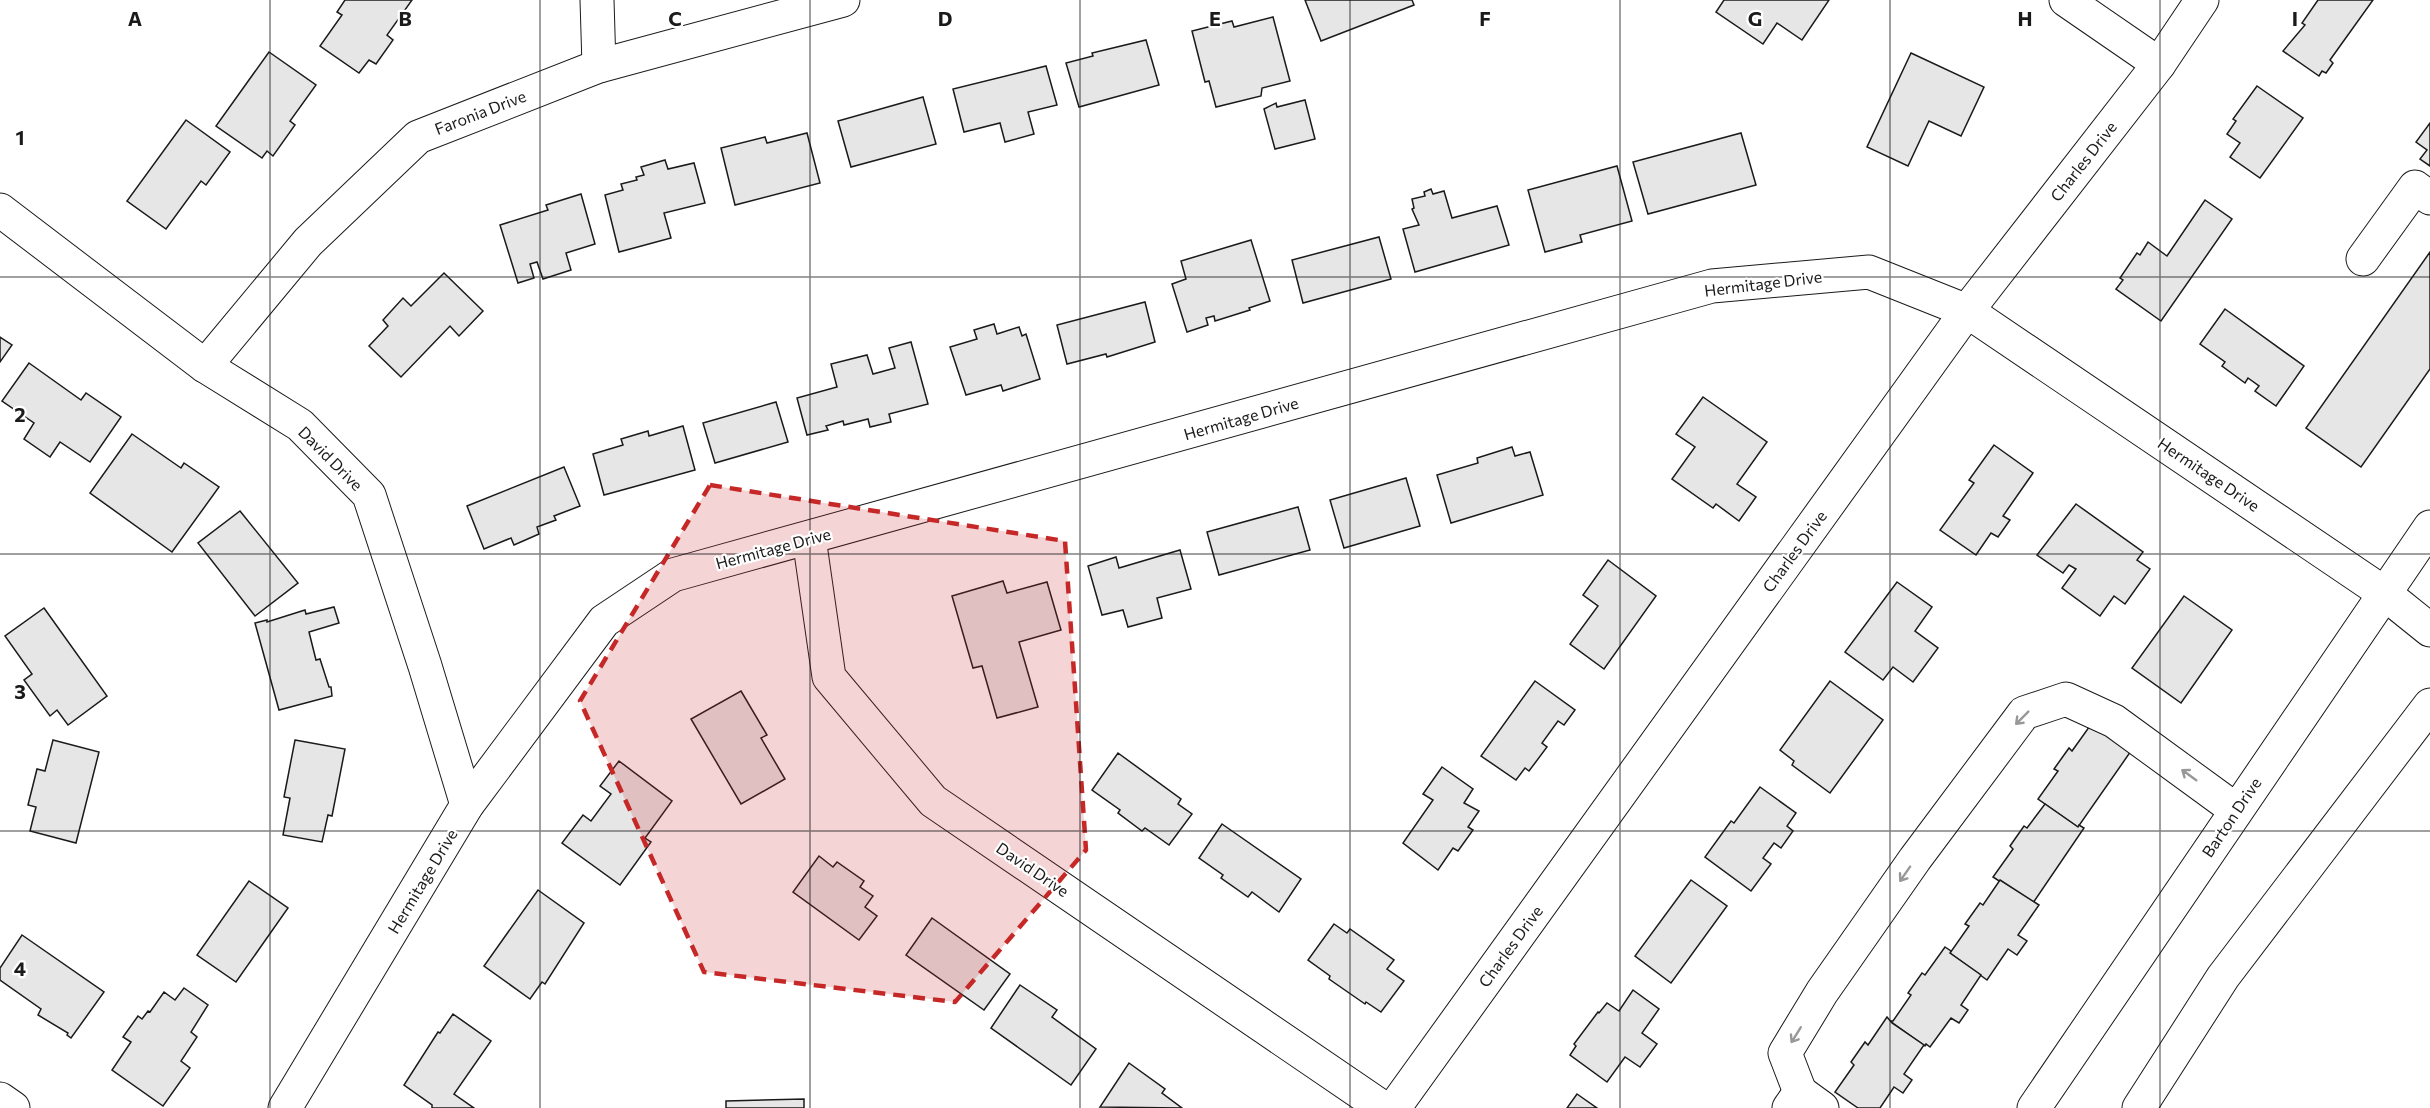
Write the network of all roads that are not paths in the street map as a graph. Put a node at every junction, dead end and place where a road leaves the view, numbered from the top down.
1 (597, 0) edge
2 (843, 0) edge
3 (2066, 0) edge
4 (2202, 0) edge
5 (2159, 64) junction
6 (599, 66) junction
7 (2430, 198) edge
8 (0, 210) edge
9 (2363, 259) dead end
10 (1967, 311) junction
11 (205, 366) junction
12 (2430, 527) edge
13 (809, 538) junction
14 (2384, 593) junction
15 (2430, 630) edge
16 (2430, 705) edge
17 (467, 805) junction
18 (2236, 810) junction
19 (0, 1099) edge
20 (1804, 1103) edge
21 (13, 1108) edge
22 (285, 1108) edge
23 (1383, 1108) edge
24 (1394, 1108) edge
25 (2034, 1108) edge
26 (2139, 1108) edge

1 - 6 street
2 - 6 street, Faronia Drive
3 - 5 street
4 - 5 street, Charles Drive
5 - 10 street, Charles Drive
6 - 11 street, Faronia Drive
7 - 9 street
8 - 11 street, David Drive
10 - 13 street, Hermitage Drive
10 - 14 street, Hermitage Drive
10 - 24 street, Charles Drive
11 - 17 street, David Drive
12 - 14 street, Barton Drive
13 - 17 street, Hermitage Drive
13 - 23 street, David Drive
14 - 15 street, Hermitage Drive
14 - 18 street, Barton Drive
16 - 26 street
17 - 22 street, Hermitage Drive
18 -> 20 street
18 - 25 street, Barton Drive
19 - 21 street

